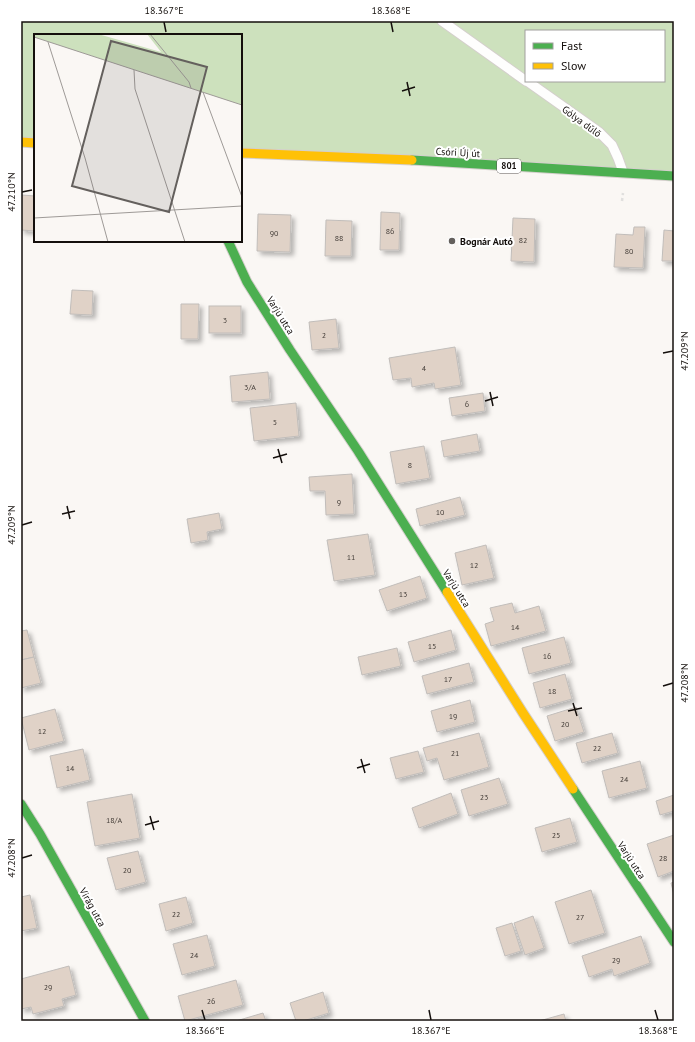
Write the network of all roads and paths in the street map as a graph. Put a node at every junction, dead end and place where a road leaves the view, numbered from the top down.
1 (442, 21) edge
2 (525, 80) edge
3 (527, 82) edge
4 (21, 142) edge
5 (34, 143) edge
6 (242, 153) edge
7 (623, 172) junction
8 (674, 176) edge
9 (623, 192) dead end
10 (622, 201) dead end
11 (228, 242) edge
12 (21, 804) edge
13 (674, 942) edge
14 (145, 1021) edge

1 - 2 lane, Gólya dűlő
3 - 7 lane, Gólya dűlő
4 - 5 street
6 - 7 street, Csóri Új út / 801
7 - 8 street, Csóri Új út / 801
9 - 10 path
11 - 13 street, Varjú utca
12 - 14 street, Virág utca

